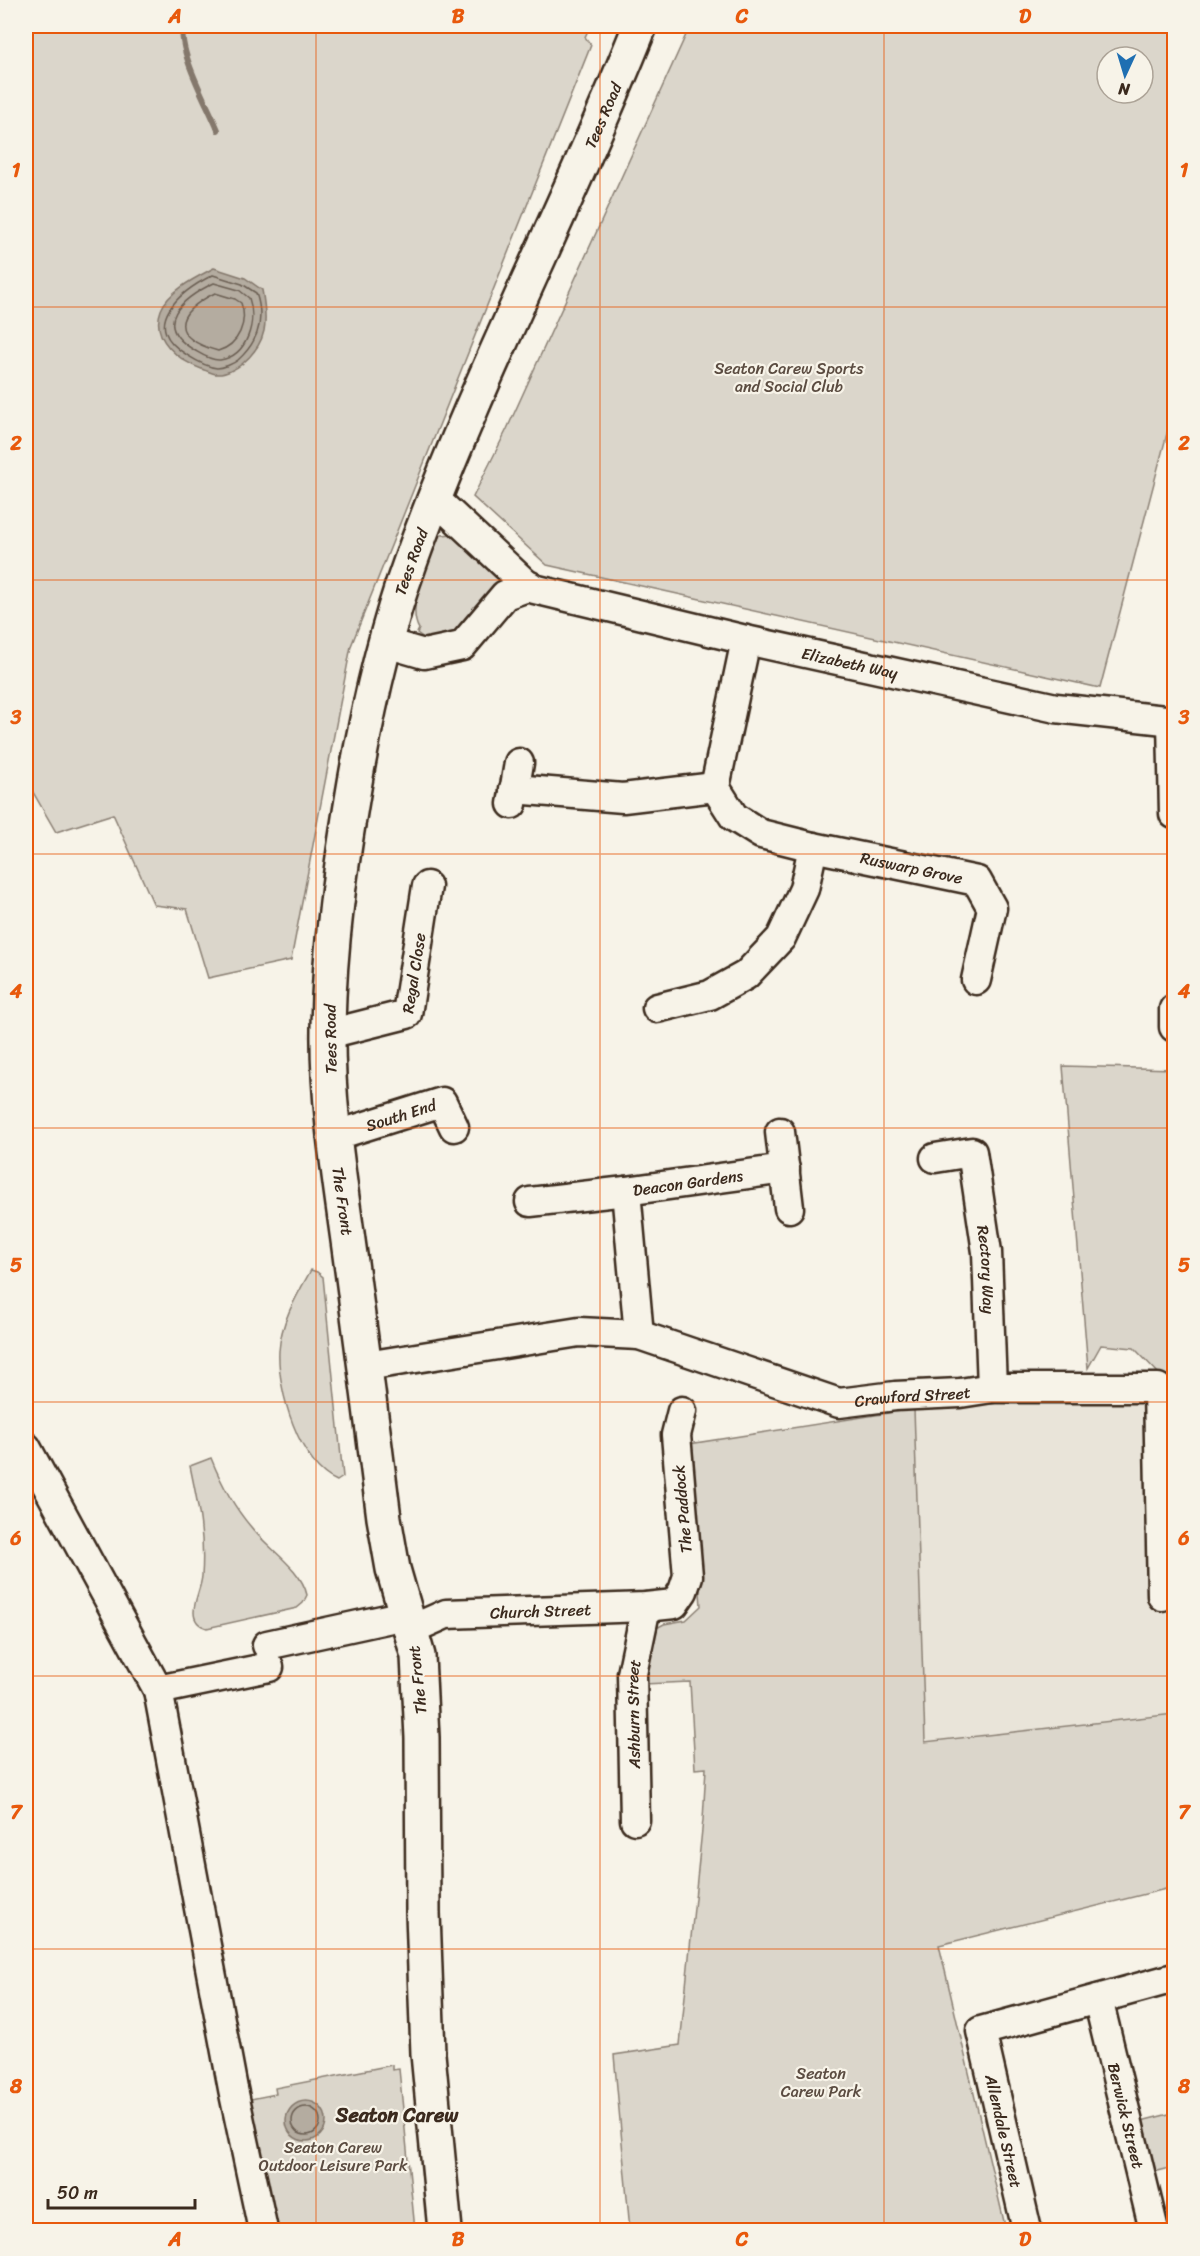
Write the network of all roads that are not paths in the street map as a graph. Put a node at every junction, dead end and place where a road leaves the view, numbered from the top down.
1 (640, 26) edge
2 (434, 498) junction
3 (530, 586) junction
4 (746, 640) junction
5 (386, 643) junction
6 (1173, 721) edge
7 (515, 785) dead end
8 (715, 787) junction
9 (1174, 814) edge
10 (813, 848) junction
11 (427, 886) dead end
12 (976, 980) dead end
13 (669, 996) dead end
14 (1174, 1009) edge
15 (1174, 1027) edge
16 (328, 1034) junction
17 (454, 1127) dead end
18 (780, 1132) dead end
19 (334, 1136) junction
20 (935, 1158) dead end
21 (785, 1169) junction
22 (626, 1191) junction
23 (530, 1202) dead end
24 (789, 1208) dead end
25 (639, 1335) junction
26 (366, 1366) junction
27 (992, 1388) junction
28 (682, 1411) dead end
29 (26, 1447) edge
30 (1162, 1596) dead end
31 (674, 1604) joint
32 (646, 1607) junction
33 (408, 1623) junction
34 (158, 1690) junction
35 (635, 1820) dead end
36 (1174, 1978) edge
37 (1098, 1999) junction
38 (262, 2230) edge
39 (445, 2230) edge
40 (1027, 2230) edge
41 (1154, 2230) edge

1 - 2 main road, Tees Road
2 - 3 street, Elizabeth Way
2 - 5 main road, Tees Road
3 - 4 street, Elizabeth Way
3 - 5 street
4 - 6 street, Elizabeth Way
4 - 8 street
5 - 16 main road, Tees Road
6 - 9 street
7 - 8 street
8 - 10 street, Ruswarp Grove
10 - 12 street, Ruswarp Grove
10 - 13 street
11 - 16 street, Regal Close
14 - 15 street
16 - 19 main road, Tees Road
17 - 19 street, South End
18 - 21 street
19 - 26 main road, The Front
20 - 27 street, Rectory Way
21 - 22 street, Deacon Gardens
21 - 24 street
22 - 23 street
22 - 25 street, Deacon Gardens
25 - 26 street, Crawford Street
25 - 27 street, Crawford Street
26 - 33 main road, The Front
27 - 30 street, Crawford Street
28 - 31 street, The Paddock
29 - 34 street
31 - 32 street, Church Street
32 - 33 street, Church Street
32 - 35 street, Ashburn Street
33 - 34 street, Church Street
33 - 39 main road, The Front
34 - 38 street
36 - 37 street
37 - 40 street, Allendale Street
37 - 41 street, Berwick Street

